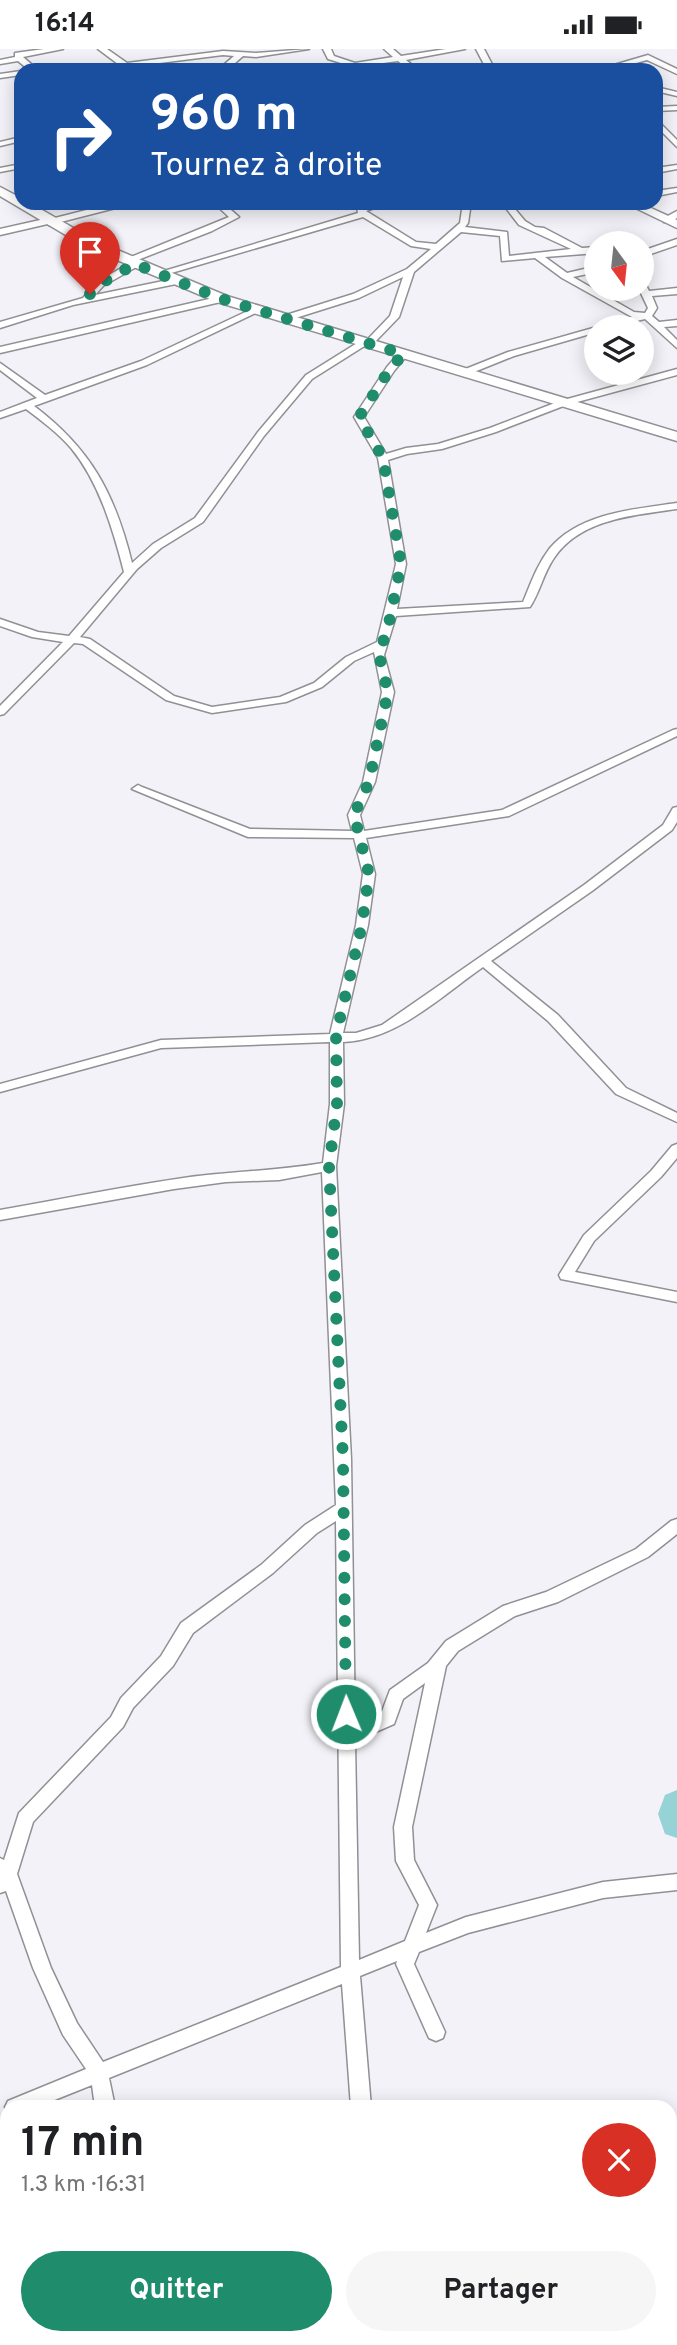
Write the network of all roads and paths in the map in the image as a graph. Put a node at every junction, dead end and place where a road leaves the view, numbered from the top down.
1 (59, 49) edge
2 (102, 49) edge
3 (305, 49) edge
4 (327, 49) edge
5 (388, 49) edge
6 (461, 49) edge
7 (221, 51) edge
8 (242, 54) junction
9 (20, 58) junction
10 (401, 61) junction
11 (0, 62) edge
12 (149, 62) joint
13 (26, 63) edge
14 (123, 63) edge
15 (136, 63) edge
16 (231, 63) edge
17 (348, 63) edge
18 (378, 63) edge
19 (397, 63) edge
20 (404, 63) edge
21 (619, 63) edge
22 (660, 63) edge
23 (673, 133) edge
24 (677, 145) edge
25 (31, 210) edge
26 (98, 210) edge
27 (226, 210) edge
28 (358, 210) edge
29 (367, 210) edge
30 (466, 210) edge
31 (511, 210) edge
32 (650, 210) edge
33 (518, 219) junction
34 (674, 219) edge
35 (49, 221) junction
36 (459, 229) junction
37 (0, 232) edge
38 (504, 235) junction
39 (677, 242) edge
40 (440, 247) junction
41 (654, 250) edge
42 (581, 251) junction
43 (584, 251) edge
44 (537, 256) junction
45 (132, 262) junction
46 (410, 271) junction
47 (584, 272) edge
48 (158, 274) junction
49 (565, 276) junction
50 (178, 281) junction
51 (677, 291) edge
52 (654, 293) edge
53 (222, 299) junction
54 (86, 300) junction
55 (257, 310) junction
56 (640, 315) edge
57 (286, 318) junction
58 (654, 322) edge
59 (677, 323) edge
60 (0, 325) edge
61 (657, 325) junction
62 (584, 332) edge
63 (367, 343) junction
64 (677, 345) edge
65 (0, 350) edge
66 (403, 354) junction
67 (0, 366) edge
68 (466, 372) junction
69 (677, 372) edge
70 (44, 399) junction
71 (563, 403) junction
72 (27, 405) junction
73 (0, 415) edge
74 (677, 437) edge
75 (383, 458) junction
76 (677, 506) edge
77 (129, 572) junction
78 (391, 613) junction
79 (0, 622) edge
80 (72, 639) junction
81 (383, 644) junction
82 (0, 712) edge
83 (677, 732) edge
84 (138, 789) dead end
85 (677, 811) edge
86 (673, 829) edge
87 (359, 835) junction
88 (483, 961) junction
89 (336, 1035) junction
90 (0, 1088) edge
91 (677, 1118) edge
92 (677, 1149) edge
93 (329, 1166) junction
94 (0, 1215) edge
95 (677, 1297) edge
96 (344, 1509) junction
97 (677, 1525) edge
98 (439, 1662) junction
99 (346, 1738) junction
100 (2, 1875) edge
101 (677, 1882) edge
102 (412, 1946) junction
103 (350, 1971) junction
104 (436, 2032) dead end
105 (99, 2072) junction
106 (32, 2100) edge
107 (104, 2100) edge
108 (360, 2100) edge

1 - 9 street
2 - 14 street
3 - 8 street
4 - 17 street
5 - 10 street
6 - 10 street
7 - 8 street
7 - 12 street
8 - 16 street
9 - 11 street
9 - 13 street
10 - 18 street
10 - 19 street
10 - 20 street
12 - 15 street
21 - 22 street
23 - 24 street
25 - 35 main road
26 - 35 street
27 - 45 street
28 - 48 street
29 - 40 street
30 - 36 street
31 - 33 street
32 - 34 street
33 - 38 street
33 - 42 street
35 - 37 street
35 - 45 main road
36 - 38 street
36 - 40 street
38 - 44 street
39 - 41 street
40 - 46 street
42 - 43 street
42 - 44 street
44 - 49 street
45 - 48 main road
45 - 54 street
46 - 57 street
46 - 63 street
47 - 49 street
48 - 50 main road
49 - 56 street
50 - 53 main road
50 - 54 street
51 - 52 street
53 - 55 main road
53 - 65 street
54 - 60 street
55 - 57 main road
55 - 70 street
57 - 63 main road
58 - 61 street
59 - 61 street
61 - 64 street
62 - 68 street
63 - 66 main road
63 - 77 street
66 - 68 main road
66 - 75 street
67 - 70 street
68 - 71 main road
69 - 71 street
70 - 72 street
71 - 74 main road
71 - 75 street
72 - 73 street
72 - 77 street
75 - 78 street
76 - 78 street
77 - 80 street
78 - 81 street
79 - 80 street
80 - 81 street
80 - 82 street
81 - 87 street
83 - 87 street
84 - 87 street
85 - 86 street
86 - 88 street
87 - 89 street
88 - 89 street
88 - 91 street
89 - 90 street
89 - 93 street
92 - 95 street
93 - 94 street
93 - 96 street
96 - 99 street
96 - 100 street
97 - 98 street
98 - 99 street
98 - 102 street
99 - 103 street
100 - 105 street
101 - 102 street
102 - 103 street
102 - 104 street
103 - 105 street
103 - 108 street
105 - 106 street
105 - 107 street

